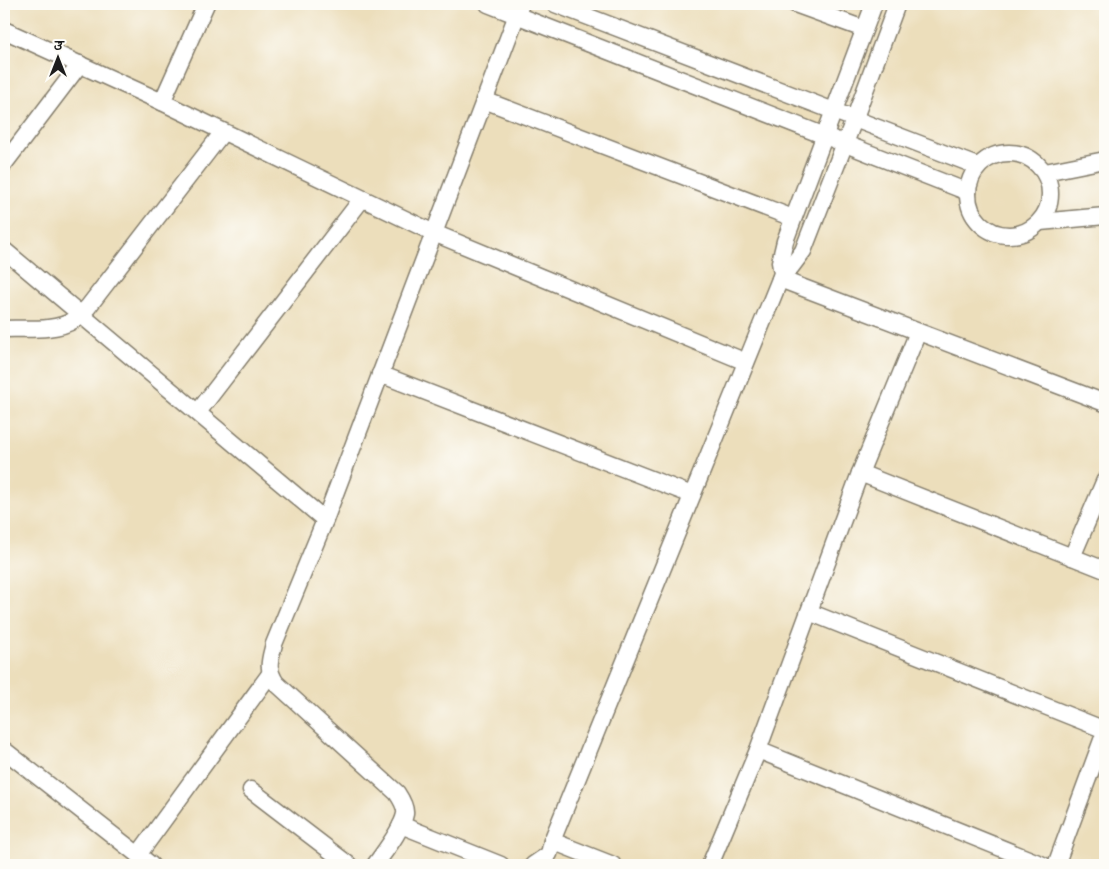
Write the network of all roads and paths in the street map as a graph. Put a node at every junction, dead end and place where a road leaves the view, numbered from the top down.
1 (206, 4) edge
2 (488, 4) edge
3 (556, 4) edge
4 (795, 4) edge
5 (874, 4) edge
6 (897, 4) edge
7 (519, 9) edge
8 (4, 30) edge
9 (864, 30) junction
10 (80, 64) junction
11 (484, 100) junction
12 (162, 102) junction
13 (833, 112) junction
14 (854, 120) junction
15 (223, 132) junction
16 (824, 135) junction
17 (845, 144) junction
18 (1105, 160) edge
19 (4, 164) edge
20 (977, 166) junction
21 (1045, 172) junction
22 (968, 192) junction
23 (362, 199) junction
24 (1105, 216) edge
25 (793, 218) junction
26 (1040, 222) junction
27 (434, 233) junction
28 (4, 250) edge
29 (781, 276) junction
30 (81, 314) junction
31 (4, 329) edge
32 (918, 332) junction
33 (746, 362) junction
34 (380, 374) junction
35 (1105, 403) edge
36 (198, 412) junction
37 (860, 473) junction
38 (1105, 480) edge
39 (692, 495) junction
40 (325, 520) junction
41 (1072, 557) junction
42 (1105, 570) edge
43 (809, 612) junction
44 (270, 674) junction
45 (1105, 731) edge
46 (4, 750) edge
47 (758, 750) junction
48 (251, 790) dead end
49 (401, 825) junction
50 (552, 841) junction
51 (138, 855) junction
52 (151, 865) edge
53 (349, 865) edge
54 (375, 865) edge
55 (501, 865) edge
56 (533, 865) edge
57 (613, 865) edge
58 (710, 865) edge
59 (1043, 865) edge
60 (1056, 865) edge

1 - 12 street
2 - 7 street
3 - 13 street
4 - 9 street
5 - 9 street
6 - 14 street
7 - 11 street
7 - 16 street
8 - 10 street
9 - 13 street
10 - 12 street
10 - 19 street
11 - 25 street
11 - 27 street
12 - 15 street
13 - 14 street
13 - 16 street
14 - 17 street
14 - 20 street
15 - 23 street
15 - 30 street
16 - 17 street
16 - 25 street
17 - 22 street
17 - 29 street
18 - 21 street
20 - 21 street
20 - 22 street
21 - 26 street
22 - 26 street
23 - 27 street
23 - 36 street
24 - 26 street
25 - 29 street
27 - 33 street
27 - 34 street
28 - 30 street
29 - 32 street
29 - 33 street
30 - 31 street
30 - 36 street
32 - 35 street
32 - 37 street
33 - 39 street
34 - 39 street
34 - 40 street
36 - 40 street
37 - 41 street
37 - 43 street
38 - 41 street
39 - 50 street
40 - 44 street
41 - 42 street
43 - 45 street
43 - 47 street
44 - 49 street
44 - 51 street
45 - 60 street
46 - 51 street
47 - 58 street
47 - 59 street
48 - 53 street
49 - 54 street
49 - 55 street
50 - 56 street
50 - 57 street
51 - 52 street

